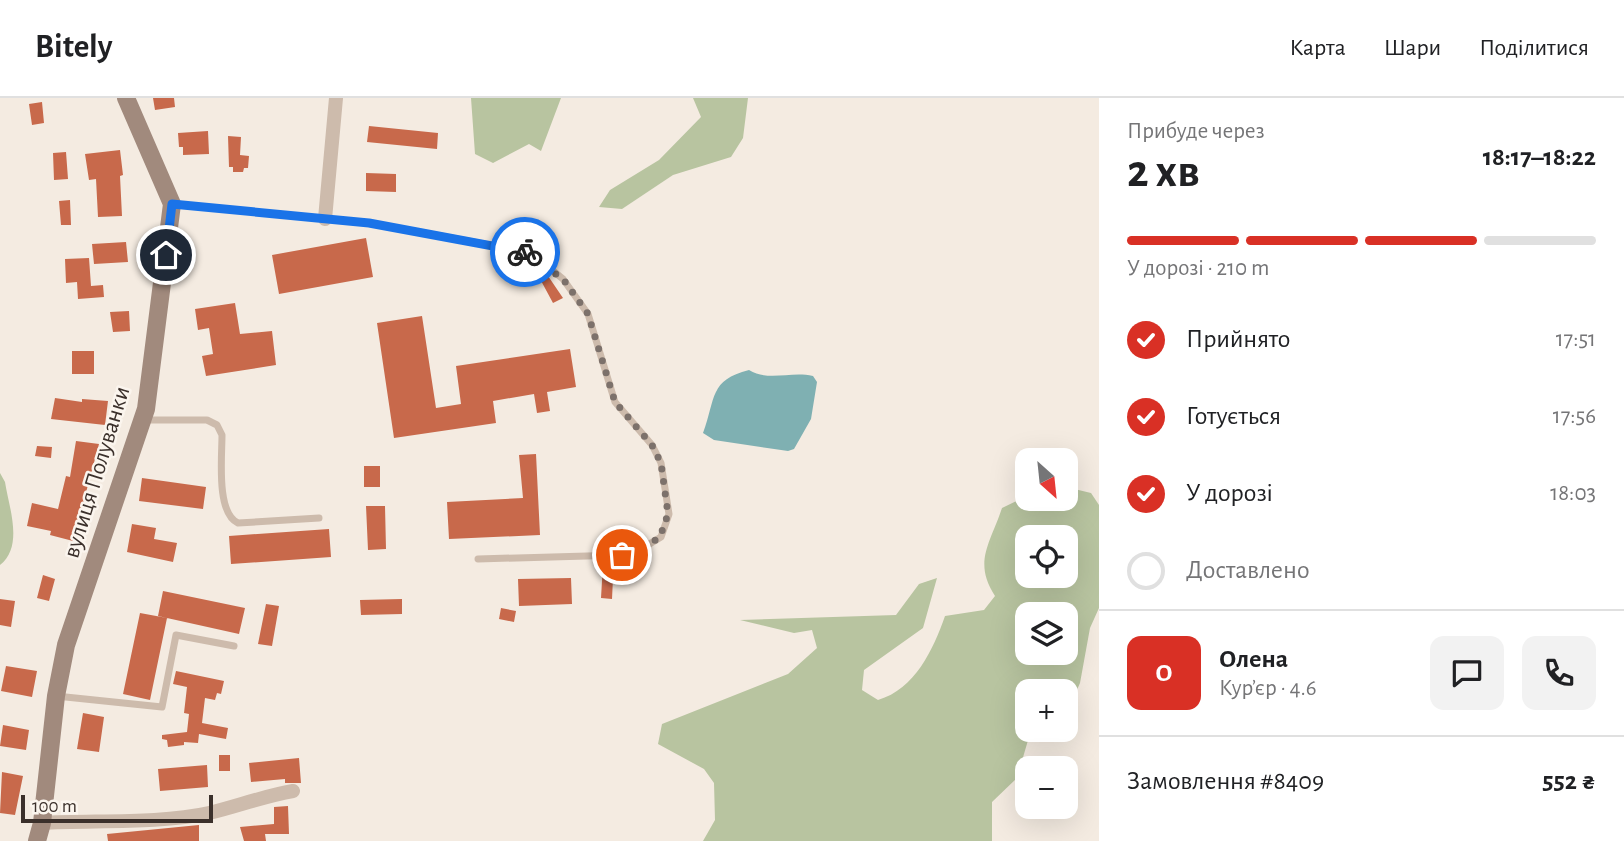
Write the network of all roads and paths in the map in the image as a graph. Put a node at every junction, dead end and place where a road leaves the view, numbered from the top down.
1 (126, 98) edge
2 (336, 98) edge
3 (172, 204) junction
4 (325, 219) junction
5 (142, 420) junction
6 (319, 518) dead end
7 (478, 559) dead end
8 (234, 646) dead end
9 (56, 696) junction
10 (293, 791) dead end
11 (42, 823) junction
12 (37, 841) edge

1 - 3 street
2 - 4 street
3 - 4 lane
3 - 5 street, вулиця Полуванки
4 - 7 lane
5 - 6 lane
5 - 9 street, вулиця Полуванки
8 - 9 lane
9 - 11 street, вулиця Полуванки
10 - 11 street
11 - 12 street, вулиця Полуванки

